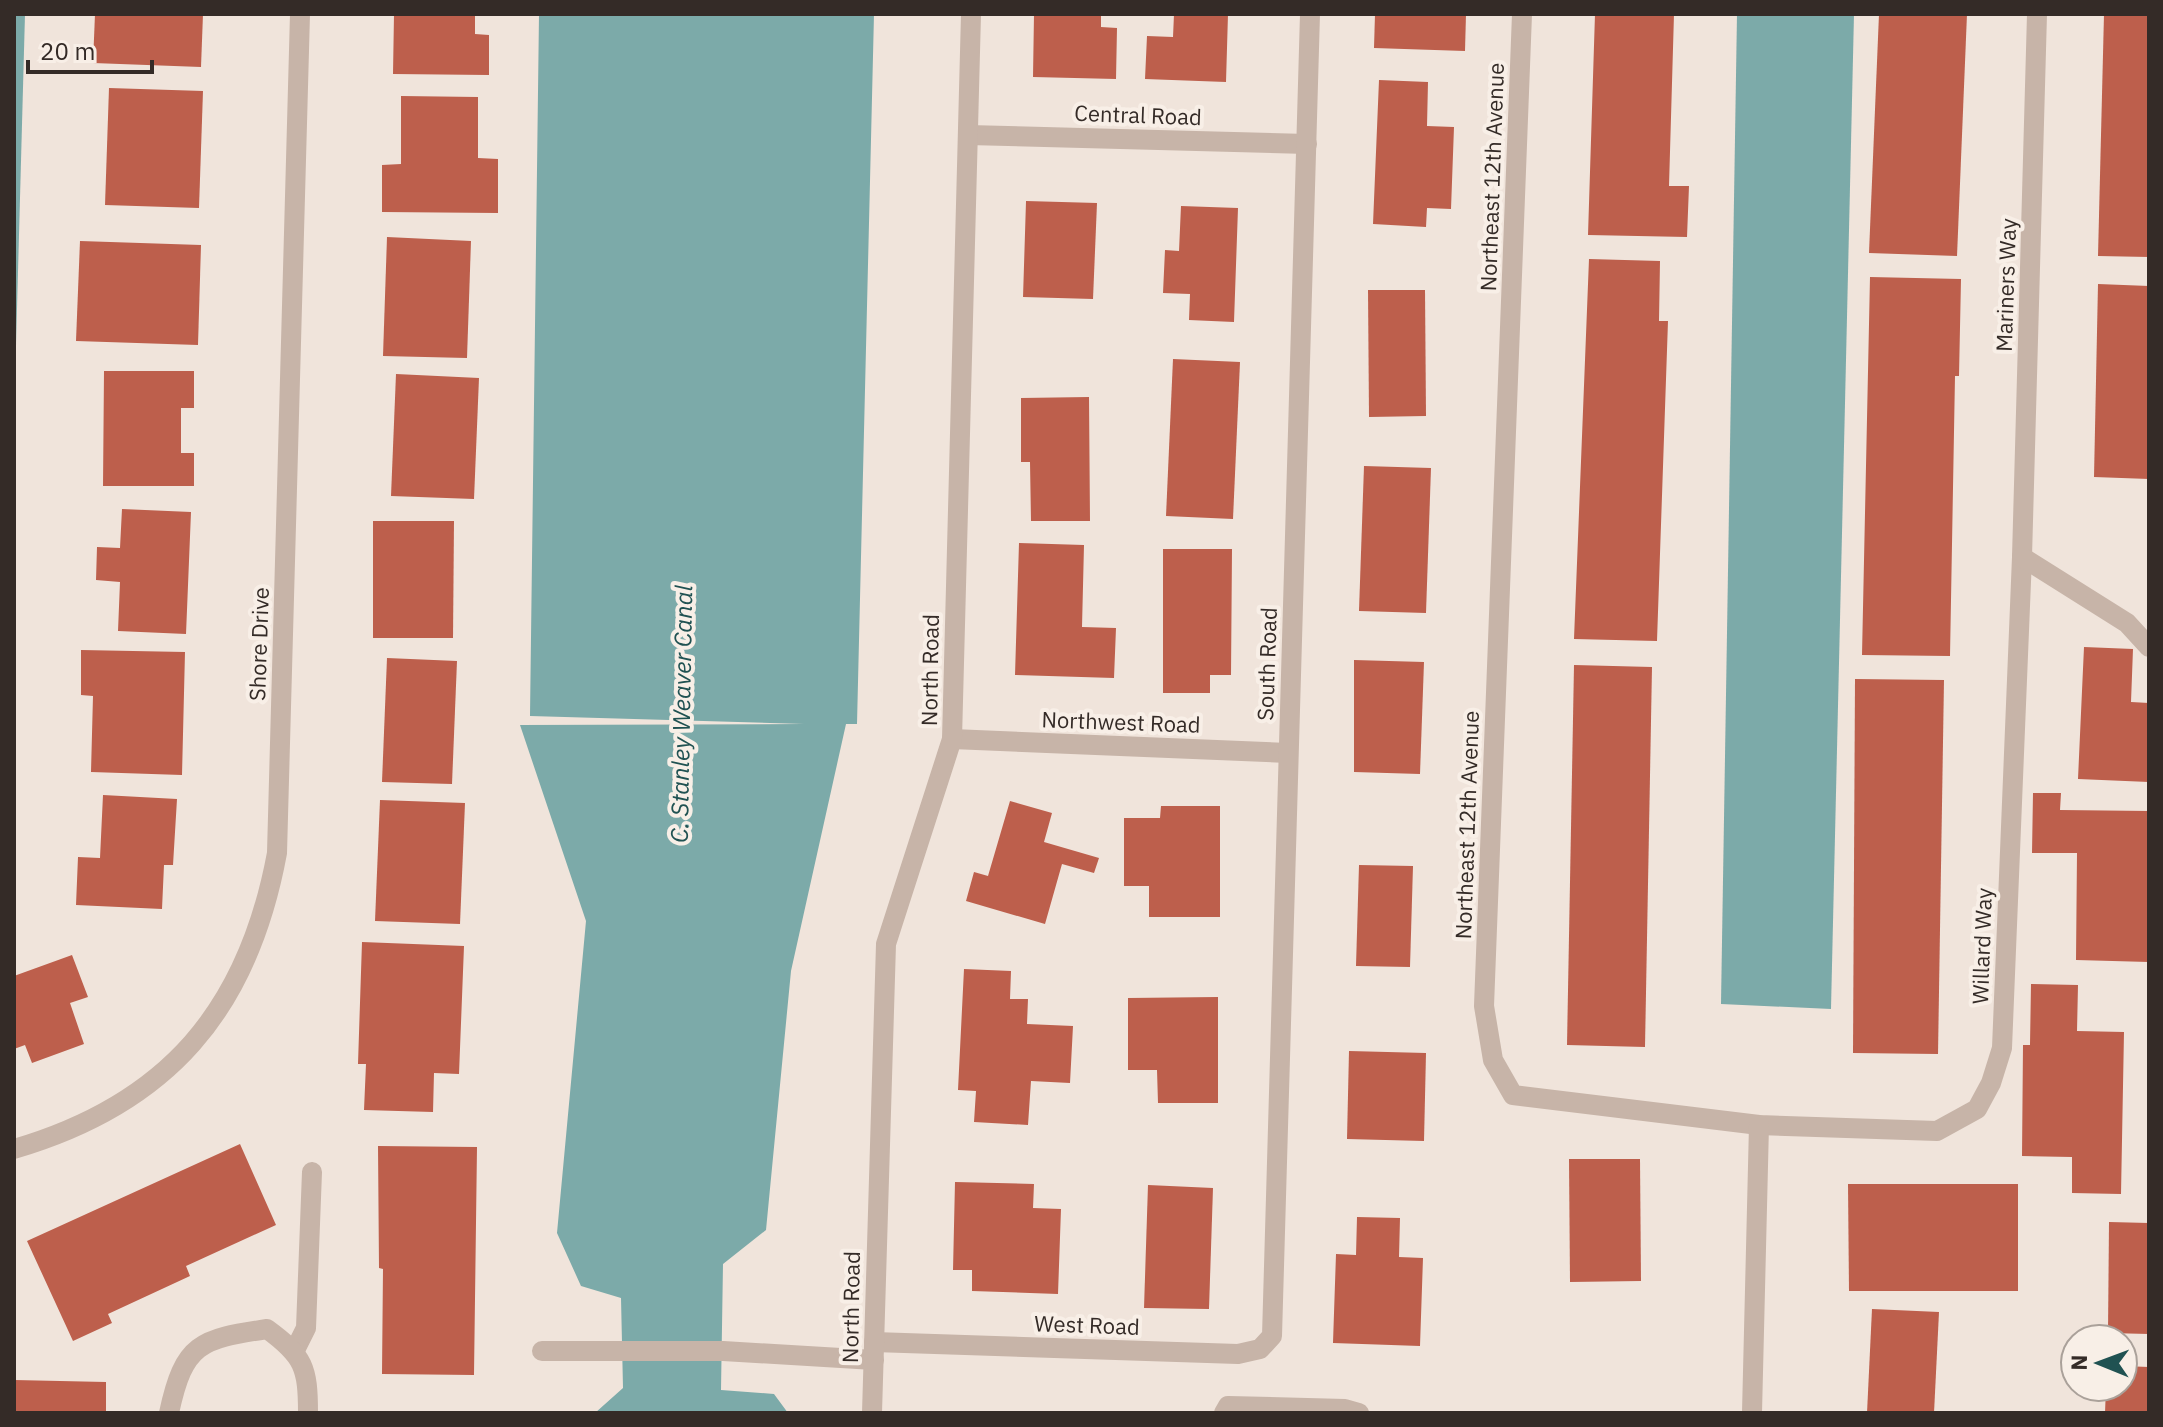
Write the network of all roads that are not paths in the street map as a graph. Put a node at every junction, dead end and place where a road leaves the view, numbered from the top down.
1 (300, 14) edge
2 (971, 14) edge
3 (1310, 14) edge
4 (1522, 14) edge
5 (2037, 14) edge
6 (968, 135) junction
7 (1307, 144) junction
8 (2022, 557) junction
9 (2149, 647) edge
10 (952, 739) junction
11 (1288, 753) junction
12 (1759, 1125) junction
13 (14, 1149) edge
14 (312, 1172) dead end
15 (1275, 1315) joint
16 (295, 1350) junction
17 (542, 1351) dead end
18 (874, 1351) junction
19 (169, 1413) edge
20 (308, 1413) edge
21 (872, 1413) edge
22 (1224, 1413) edge
23 (1359, 1413) edge
24 (1752, 1413) edge

1 - 13 street, Shore Drive
2 - 6 street, North Road
3 - 7 street, South Road
4 - 12 street, Northeast 12th Avenue
5 - 8 street, Mariners Way
6 - 7 street, Central Road
6 - 10 street, North Road
7 - 11 street, South Road
8 - 9 street
8 - 12 street, Willard Way
10 - 11 street, Northwest Road
10 - 18 street, North Road
11 - 15 street, South Road
12 - 24 street
14 - 16 street
15 - 18 street, West Road
16 - 19 street
16 - 20 street
17 - 18 street
18 - 21 street, North Road
22 - 23 street

